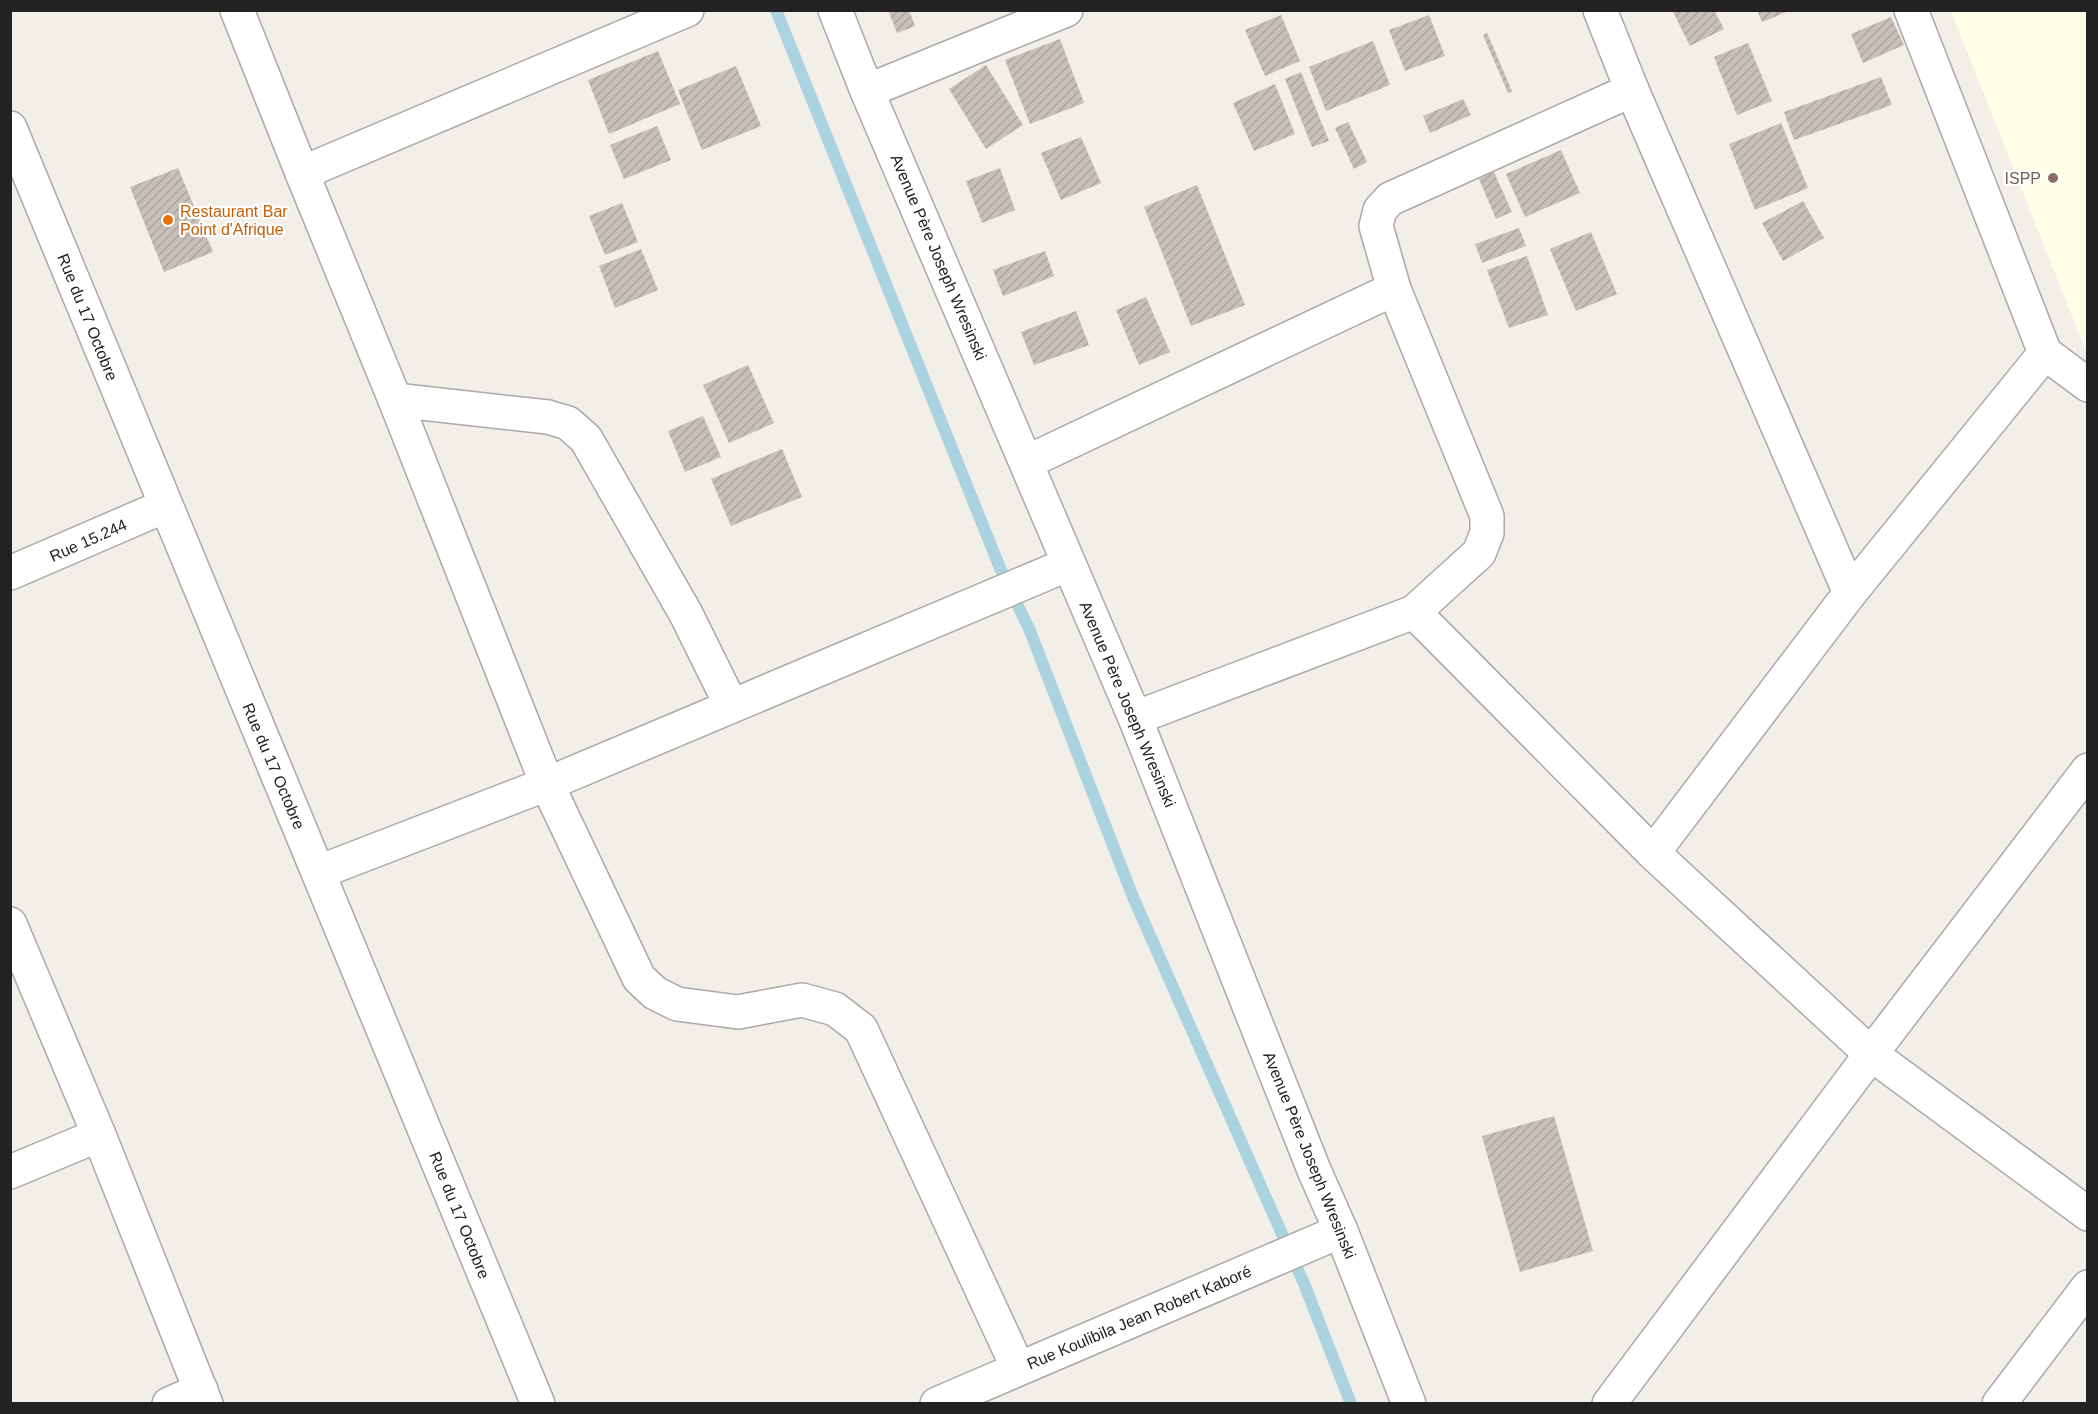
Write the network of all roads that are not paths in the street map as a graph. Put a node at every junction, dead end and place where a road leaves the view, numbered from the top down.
1 (237, 10) edge
2 (687, 10) edge
3 (835, 10) edge
4 (1066, 10) edge
5 (1600, 10) edge
6 (1911, 10) edge
7 (1632, 90) junction
8 (867, 92) junction
9 (10, 128) edge
10 (302, 173) junction
11 (1394, 289) junction
12 (2045, 353) junction
13 (2088, 385) edge
14 (395, 400) junction
15 (1027, 462) junction
16 (165, 506) junction
17 (1069, 564) junction
18 (10, 573) edge
19 (1850, 593) junction
20 (1414, 612) junction
21 (731, 705) junction
22 (1135, 718) junction
23 (2088, 770) edge
24 (547, 784) junction
25 (1653, 853) junction
26 (319, 872) junction
27 (10, 924) edge
28 (1871, 1054) junction
29 (99, 1135) junction
30 (10, 1172) edge
31 (2088, 1214) edge
32 (1341, 1232) junction
33 (2088, 1287) edge
34 (1018, 1368) junction
35 (203, 1397) edge
36 (169, 1404) edge
37 (538, 1404) edge
38 (938, 1404) edge
39 (1409, 1404) edge
40 (1609, 1404) edge
41 (1999, 1404) edge

1 - 10 street
2 - 10 street
3 - 8 street, Avenue Père Joseph Wresinski
4 - 8 street
5 - 7 street
6 - 12 street
7 - 11 street
7 - 19 street
8 - 15 street, Avenue Père Joseph Wresinski
9 - 16 street, Rue du 17 Octobre
10 - 14 street
11 - 15 street
11 - 20 street
12 - 13 street
12 - 19 street
14 - 21 street
14 - 24 street
15 - 17 street, Avenue Père Joseph Wresinski
16 - 18 street, Rue 15.244
16 - 26 street, Rue du 17 Octobre
17 - 21 street
17 - 22 street, Avenue Père Joseph Wresinski
19 - 25 street
20 - 22 street
20 - 25 street
21 - 24 street
22 - 32 street, Avenue Père Joseph Wresinski
23 - 28 street
24 - 26 street
24 - 34 street
25 - 28 street
26 - 37 street, Rue du 17 Octobre
27 - 29 street
28 - 31 street
28 - 40 street
29 - 30 street
29 - 35 street
32 - 34 street, Rue Koulibila Jean Robert Kaboré
32 - 39 street, Avenue Père Joseph Wresinski
33 - 41 street
34 - 38 street, Rue Koulibila Jean Robert Kaboré
35 - 36 street

